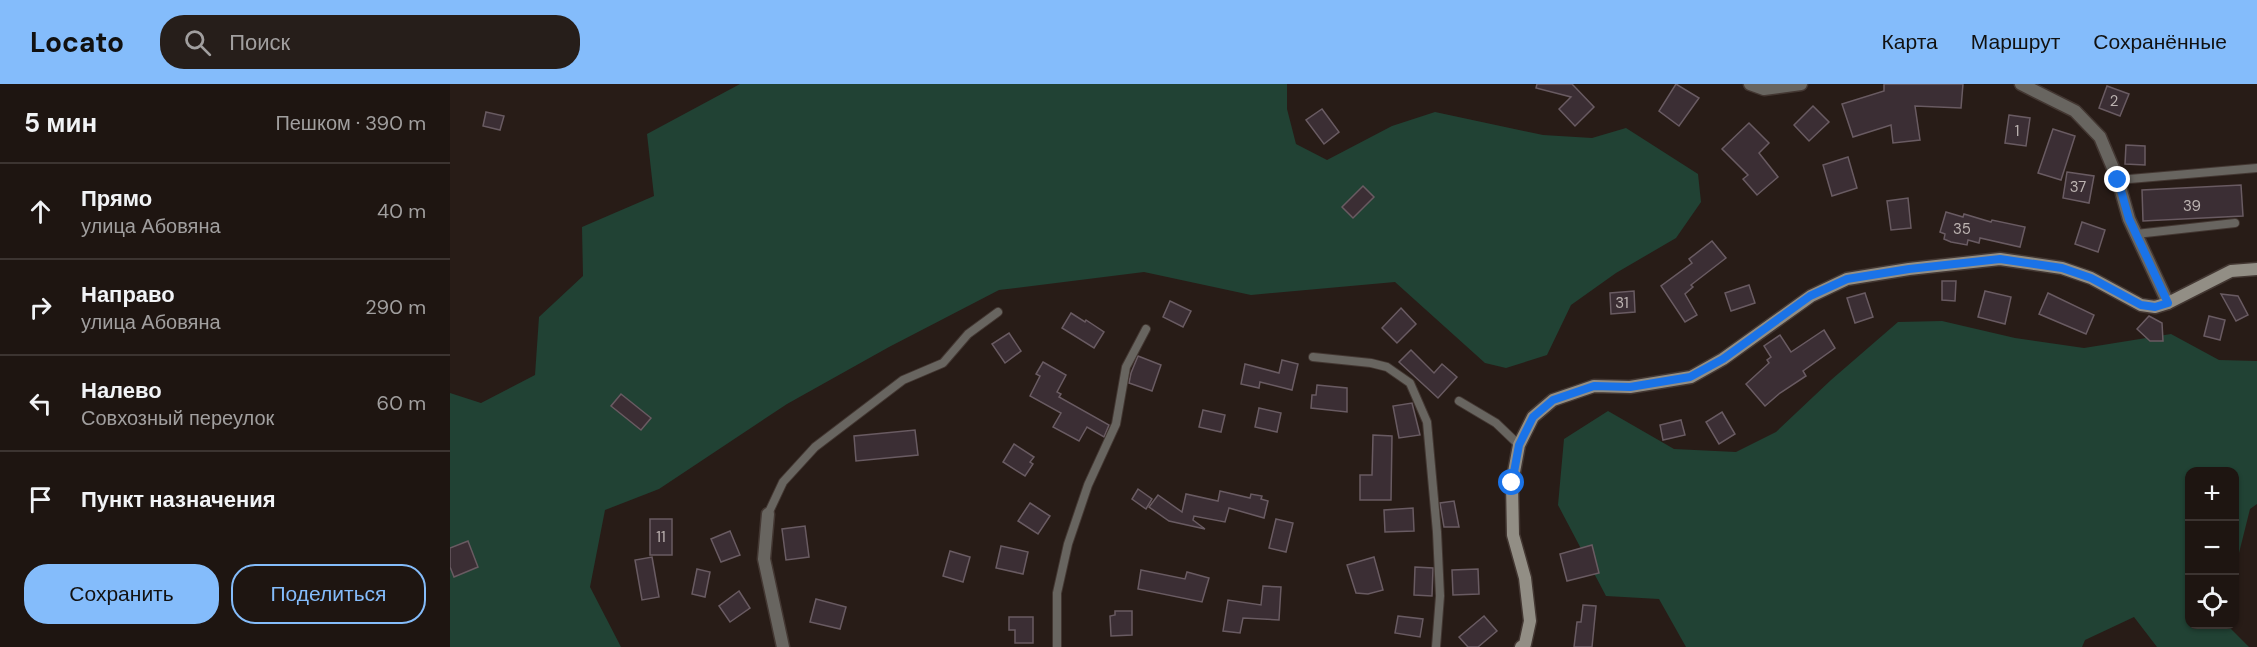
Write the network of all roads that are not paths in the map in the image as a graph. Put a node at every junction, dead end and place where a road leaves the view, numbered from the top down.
1 (1750, 84) edge
2 (1801, 84) edge
3 (2021, 84) edge
4 (2257, 168) edge
5 (2118, 180) junction
6 (2235, 223) dead end
7 (2136, 234) junction
8 (2257, 269) edge
9 (2168, 303) junction
10 (998, 312) dead end
11 (1146, 329) dead end
12 (1313, 357) dead end
13 (1459, 401) dead end
14 (1519, 445) junction
15 (768, 514) joint
16 (783, 647) edge
17 (1057, 647) edge
18 (1436, 647) edge
19 (1521, 647) edge

1 - 2 street
3 - 5 street
4 - 5 lane
5 - 7 street
6 - 7 lane
7 - 9 street
8 - 9 street
9 - 14 street
10 - 15 lane
11 - 17 lane
12 - 18 lane
13 - 14 lane
14 - 19 street
15 - 16 street

